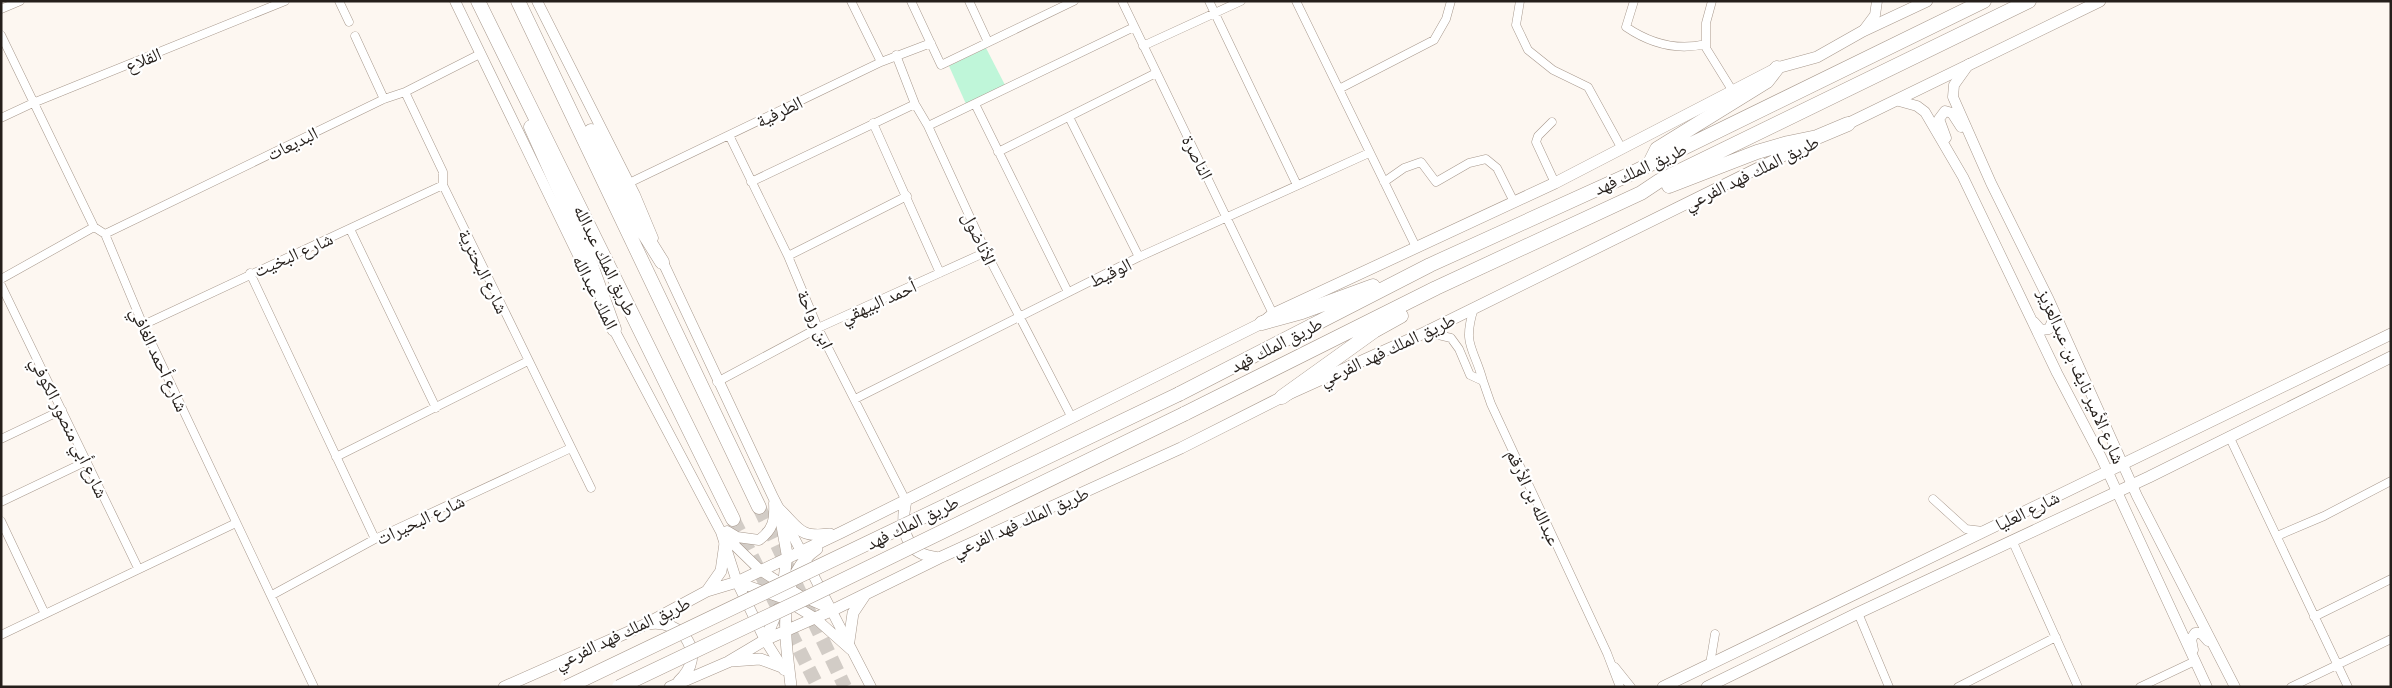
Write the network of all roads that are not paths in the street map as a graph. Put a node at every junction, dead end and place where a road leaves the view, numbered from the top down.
1 (20, 1) edge
2 (285, 1) edge
3 (339, 1) edge
4 (455, 1) edge
5 (478, 1) edge
6 (518, 1) edge
7 (537, 1) edge
8 (851, 1) edge
9 (911, 1) edge
10 (969, 1) edge
11 (1074, 1) edge
12 (1122, 1) edge
13 (1209, 1) edge
14 (1241, 1) edge
15 (1296, 1) edge
16 (1451, 1) edge
17 (1520, 1) edge
18 (1634, 1) edge
19 (1712, 1) edge
20 (1877, 1) edge
21 (1927, 1) edge
22 (1984, 1) edge
23 (2030, 1) edge
24 (2100, 1) edge
25 (1, 9) edge
26 (1215, 14) junction
27 (349, 22) dead end
28 (1134, 27) junction
29 (1863, 31) junction
30 (1, 35) edge
31 (355, 36) dead end
32 (988, 42) junction
33 (931, 43) junction
34 (539, 44) junction
35 (1706, 44) junction
36 (1143, 46) junction
37 (480, 54) junction
38 (896, 55) junction
39 (508, 60) junction
40 (881, 62) junction
41 (1970, 63) junction
42 (1777, 68) junction
43 (1156, 72) junction
44 (1339, 89) junction
45 (1732, 90) junction
46 (405, 92) junction
47 (384, 99) junction
48 (1899, 101) junction
49 (33, 103) junction
50 (915, 104) junction
51 (975, 104) junction
52 (1069, 117) junction
53 (1, 118) edge
54 (1552, 122) dead end
55 (874, 123) junction
56 (1848, 124) junction
57 (928, 126) junction
58 (729, 135) junction
59 (1622, 149) junction
60 (998, 152) junction
61 (1369, 153) junction
62 (1981, 160) junction
63 (1649, 165) junction
64 (1963, 178) junction
65 (752, 182) junction
66 (1384, 182) junction
67 (629, 183) junction
68 (1555, 183) junction
69 (443, 185) junction
70 (1297, 185) junction
71 (1641, 193) junction
72 (907, 196) junction
73 (1514, 202) junction
74 (1228, 216) junction
75 (94, 228) junction
76 (350, 229) junction
77 (105, 234) junction
78 (1416, 248) junction
79 (986, 252) junction
80 (788, 256) junction
81 (1139, 257) junction
82 (662, 262) junction
83 (1421, 270) junction
84 (250, 273) junction
85 (940, 273) junction
86 (1, 279) edge
87 (1, 285) edge
88 (1436, 288) junction
89 (1068, 292) junction
90 (2049, 300) junction
91 (1474, 308) junction
92 (1273, 314) junction
93 (2028, 316) junction
94 (1020, 317) junction
95 (1262, 323) junction
96 (143, 325) junction
97 (818, 328) junction
98 (614, 330) junction
99 (1426, 332) junction
100 (2391, 334) edge
101 (2391, 356) edge
102 (528, 361) junction
103 (1482, 381) junction
104 (718, 382) junction
105 (1282, 397) junction
106 (854, 398) junction
107 (436, 408) junction
108 (62, 410) junction
109 (1072, 418) junction
110 (2228, 436) junction
111 (1, 439) edge
112 (571, 448) junction
113 (336, 457) junction
114 (87, 461) junction
115 (2122, 465) junction
116 (2108, 471) junction
117 (2391, 481) edge
118 (2132, 485) junction
119 (592, 488) dead end
120 (2116, 492) junction
121 (773, 497) junction
122 (1933, 499) dead end
123 (906, 501) junction
124 (1, 502) edge
125 (759, 507) tunnel mouth
126 (779, 509) junction
127 (733, 518) tunnel mouth
128 (1, 521) edge
129 (236, 523) junction
130 (842, 532) junction
131 (1983, 532) junction
132 (720, 533) junction
133 (2277, 536) junction
134 (375, 539) junction
135 (2012, 540) junction
136 (803, 555) junction
137 (787, 558) junction
138 (939, 558) junction
139 (138, 568) junction
140 (760, 570) junction
141 (2391, 579) edge
142 (737, 582) junction
143 (707, 591) junction
144 (786, 593) junction
145 (272, 595) junction
146 (865, 595) junction
147 (833, 610) junction
148 (1858, 613) junction
149 (45, 614) junction
150 (2314, 617) junction
151 (815, 618) junction
152 (642, 626) junction
153 (784, 631) junction
154 (1715, 634) dead end
155 (1, 635) edge
156 (2056, 637) junction
157 (2391, 639) edge
158 (765, 640) junction
159 (851, 647) junction
160 (2214, 647) junction
161 (1607, 653) junction
162 (2195, 661) junction
163 (728, 662) junction
164 (1710, 664) junction
165 (2337, 665) junction
166 (782, 668) junction
167 (673, 685) edge
168 (792, 686) edge
169 (314, 687) edge
170 (504, 687) edge
171 (567, 687) edge
172 (619, 687) edge
173 (871, 687) edge
174 (1620, 687) edge
175 (1631, 687) edge
176 (1663, 687) edge
177 (1707, 687) edge
178 (1889, 687) edge
179 (1958, 687) edge
180 (2078, 687) edge
181 (2140, 687) edge
182 (2207, 687) edge
183 (2235, 687) edge
184 (2291, 687) edge
185 (2348, 687) edge

1 - 25 street
2 - 49 street, القلاع
3 - 27 street
4 - 37 main road, الملك عبدالله
5 - 39 highway, طريق الملك عبدالله
6 - 34 highway, طريق الملك عبدالله
7 - 67 main road
8 - 40 street
9 - 33 street
10 - 32 street
11 - 32 street
12 - 28 street, الناصرة
13 - 26 street
14 - 26 street
15 - 44 street
16 - 44 street
17 - 59 street
18 - 35 street
19 - 35 street
20 - 29 main road
21 - 29 main road, طريق الملك فهد الفرعي
22 - 63 highway, طريق الملك فهد
23 - 71 highway, طريق الملك فهد
24 - 41 main road, طريق الملك فهد الفرعي
26 - 36 street
26 - 70 street
28 - 36 street, الناصرة
28 - 51 street
29 - 42 main road, طريق الملك فهد الفرعي
30 - 49 street
31 - 47 street
32 - 33 street
33 - 38 street, الطرفية
34 - 82 highway
34 - 125 highway, طريق الملك عبدالله
35 - 45 street
36 - 43 street, الناصرة
37 - 46 street, البديعات
37 - 98 main road, الملك عبدالله
38 - 40 street, الطرفية
38 - 50 street, الأناضول
39 - 98 highway
39 - 127 highway, طريق الملك عبدالله
40 - 58 street, الطرفية
41 - 48 main road, طريق الملك فهد الفرعي
41 - 62 main road, شارع الأمير نايف بن عبدالعزيز
42 - 45 main road, طريق الملك فهد الفرعي
42 - 63 highway
43 - 52 street
43 - 74 street, الناصرة
44 - 61 street
45 - 59 main road, طريق الملك فهد الفرعي
46 - 47 street, البديعات
46 - 69 street, شارع البحترية
47 - 77 street, البديعات
48 - 56 main road, طريق الملك فهد الفرعي
48 - 64 main road, شارع الأمير نايف بن عبدالعزيز
49 - 53 street, القلاع
49 - 75 street
50 - 55 street
50 - 57 street, الأناضول
51 - 57 street
51 - 60 street
52 - 60 street
52 - 81 street
54 - 68 street
55 - 65 street
55 - 72 street
56 - 71 highway
56 - 91 main road, طريق الملك فهد الفرعي
57 - 79 street, الأناضول
58 - 65 street, ابن رواحة
58 - 67 street, الطرفية
59 - 68 main road, طريق الملك فهد الفرعي
60 - 89 street
61 - 66 street
61 - 70 street, الوقيط
62 - 64 main road
62 - 90 main road, شارع الأمير نايف بن عبدالعزيز
63 - 83 highway, طريق الملك فهد
64 - 93 main road, شارع الأمير نايف بن عبدالعزيز
65 - 80 street, ابن رواحة
66 - 73 street
66 - 78 street
67 - 82 main road
68 - 73 main road, طريق الملك فهد الفرعي
69 - 76 street, شارع البخيت
69 - 102 street, شارع البحترية
70 - 74 street, الوقيط
71 - 88 highway, طريق الملك فهد
72 - 80 street
72 - 85 street
73 - 78 main road, طريق الملك فهد الفرعي
74 - 81 street, الوقيط
74 - 92 street, الناصرة
75 - 77 street
75 - 86 street
76 - 84 street, شارع البخيت
76 - 107 street
77 - 96 street, شارع أحمد الغافي
78 - 92 main road, طريق الملك فهد الفرعي
79 - 85 street, أحمد البيهقي
79 - 94 street, الأناضول
80 - 97 street, ابن رواحة
81 - 89 street, الوقيط
82 - 104 main road
83 - 95 highway
83 - 171 highway, طريق الملك فهد, bridge
84 - 96 street, شارع البخيت
84 - 113 street
85 - 97 street, أحمد البيهقي
87 - 108 street, شارع أبي منصور الكوفي
88 - 105 highway
88 - 172 highway, طريق الملك فهد, bridge
89 - 94 street, الوقيط
90 - 93 main road
90 - 115 main road, شارع الأمير نايف بن عبدالعزيز
91 - 99 main road, طريق الملك فهد الفرعي
91 - 103 street
92 - 95 main road, طريق الملك فهد الفرعي
93 - 116 main road, شارع الأمير نايف بن عبدالعزيز
94 - 106 street, الوقيط
94 - 109 street, الأناضول
95 - 109 main road, طريق الملك فهد الفرعي
96 - 129 street, شارع أحمد الغافي
97 - 104 street, أحمد البيهقي
97 - 106 street, ابن رواحة
98 - 132 main road, الملك عبدالله
99 - 103 street, عبدالله بن الأرقم
99 - 105 main road, طريق الملك فهد الفرعي
100 - 115 main road, شارع العليا
101 - 110 main road, شارع العليا
102 - 107 street
102 - 112 street, شارع البحترية
103 - 161 street, عبدالله بن الأرقم
104 - 121 main road
105 - 138 main road, طريق الملك فهد الفرعي
106 - 123 street, ابن رواحة
107 - 113 street
108 - 111 street
108 - 114 street, شارع أبي منصور الكوفي
109 - 123 main road, طريق الملك فهد الفرعي
110 - 118 main road, شارع العليا
110 - 133 street
112 - 119 street, شارع البحترية
112 - 134 street, شارع البحيرات
113 - 134 street
114 - 124 street
114 - 139 street, شارع أبي منصور الكوفي
115 - 116 main road, شارع العليا
115 - 118 main road, شارع الأمير نايف بن عبدالعزيز
116 - 120 main road, شارع الأمير نايف بن عبدالعزيز
116 - 131 main road, شارع العليا
117 - 133 street
118 - 120 main road, شارع العليا
118 - 160 main road, شارع الأمير نايف بن عبدالعزيز
120 - 135 main road, شارع العليا
120 - 162 main road, شارع الأمير نايف بن عبدالعزيز
121 - 126 main road
121 - 132 main road
122 - 131 street
123 - 130 main road, طريق الملك فهد الفرعي
123 - 138 main road
126 - 130 main road
126 - 136 main road
126 - 137 main road
128 - 149 street
129 - 139 street
129 - 145 street, شارع أحمد الغافي
130 - 136 main road, طريق الملك فهد الفرعي
131 - 164 main road, شارع العليا
132 - 140 main road
132 - 142 main road, الملك عبدالله
132 - 143 main road
133 - 150 street
134 - 145 street, شارع البحيرات
135 - 148 main road, شارع العليا
135 - 156 street
136 - 137 main road, طريق الملك فهد الفرعي
136 - 144 main road
136 - 147 main road
137 - 140 main road, طريق الملك فهد الفرعي
137 - 144 main road
138 - 146 main road, طريق الملك فهد الفرعي
139 - 149 street
140 - 142 main road, طريق الملك فهد الفرعي
140 - 144 main road
141 - 150 street
142 - 143 main road, طريق الملك فهد الفرعي
142 - 144 main road
142 - 158 main road, الملك عبدالله
143 - 152 main road, طريق الملك فهد الفرعي
144 - 147 main road
144 - 151 main road
144 - 153 main road
144 - 158 main road
145 - 169 street, شارع أحمد الغافي
146 - 147 main road, طريق الملك فهد الفرعي
146 - 159 main road
147 - 151 main road, طريق الملك فهد الفرعي
147 - 159 main road
148 - 177 main road, شارع العليا
148 - 178 street
149 - 155 street
150 - 165 street
151 - 153 main road, طريق الملك فهد الفرعي
151 - 159 main road
152 - 167 main road
152 - 170 main road, طريق الملك فهد الفرعي
153 - 158 main road, طريق الملك فهد الفرعي
153 - 168 main road
154 - 164 street
156 - 179 street
156 - 180 street
157 - 165 street
158 - 163 main road, طريق الملك فهد الفرعي
158 - 166 main road
159 - 173 main road
160 - 162 main road
160 - 183 main road, شارع الأمير نايف بن عبدالعزيز
161 - 174 street, عبدالله بن الأرقم
161 - 175 street
162 - 181 street
162 - 182 main road, شارع الأمير نايف بن عبدالعزيز
163 - 166 main road
163 - 167 main road, طريق الملك فهد الفرعي
164 - 176 main road, شارع العليا
165 - 184 street
165 - 185 street
166 - 168 main road

